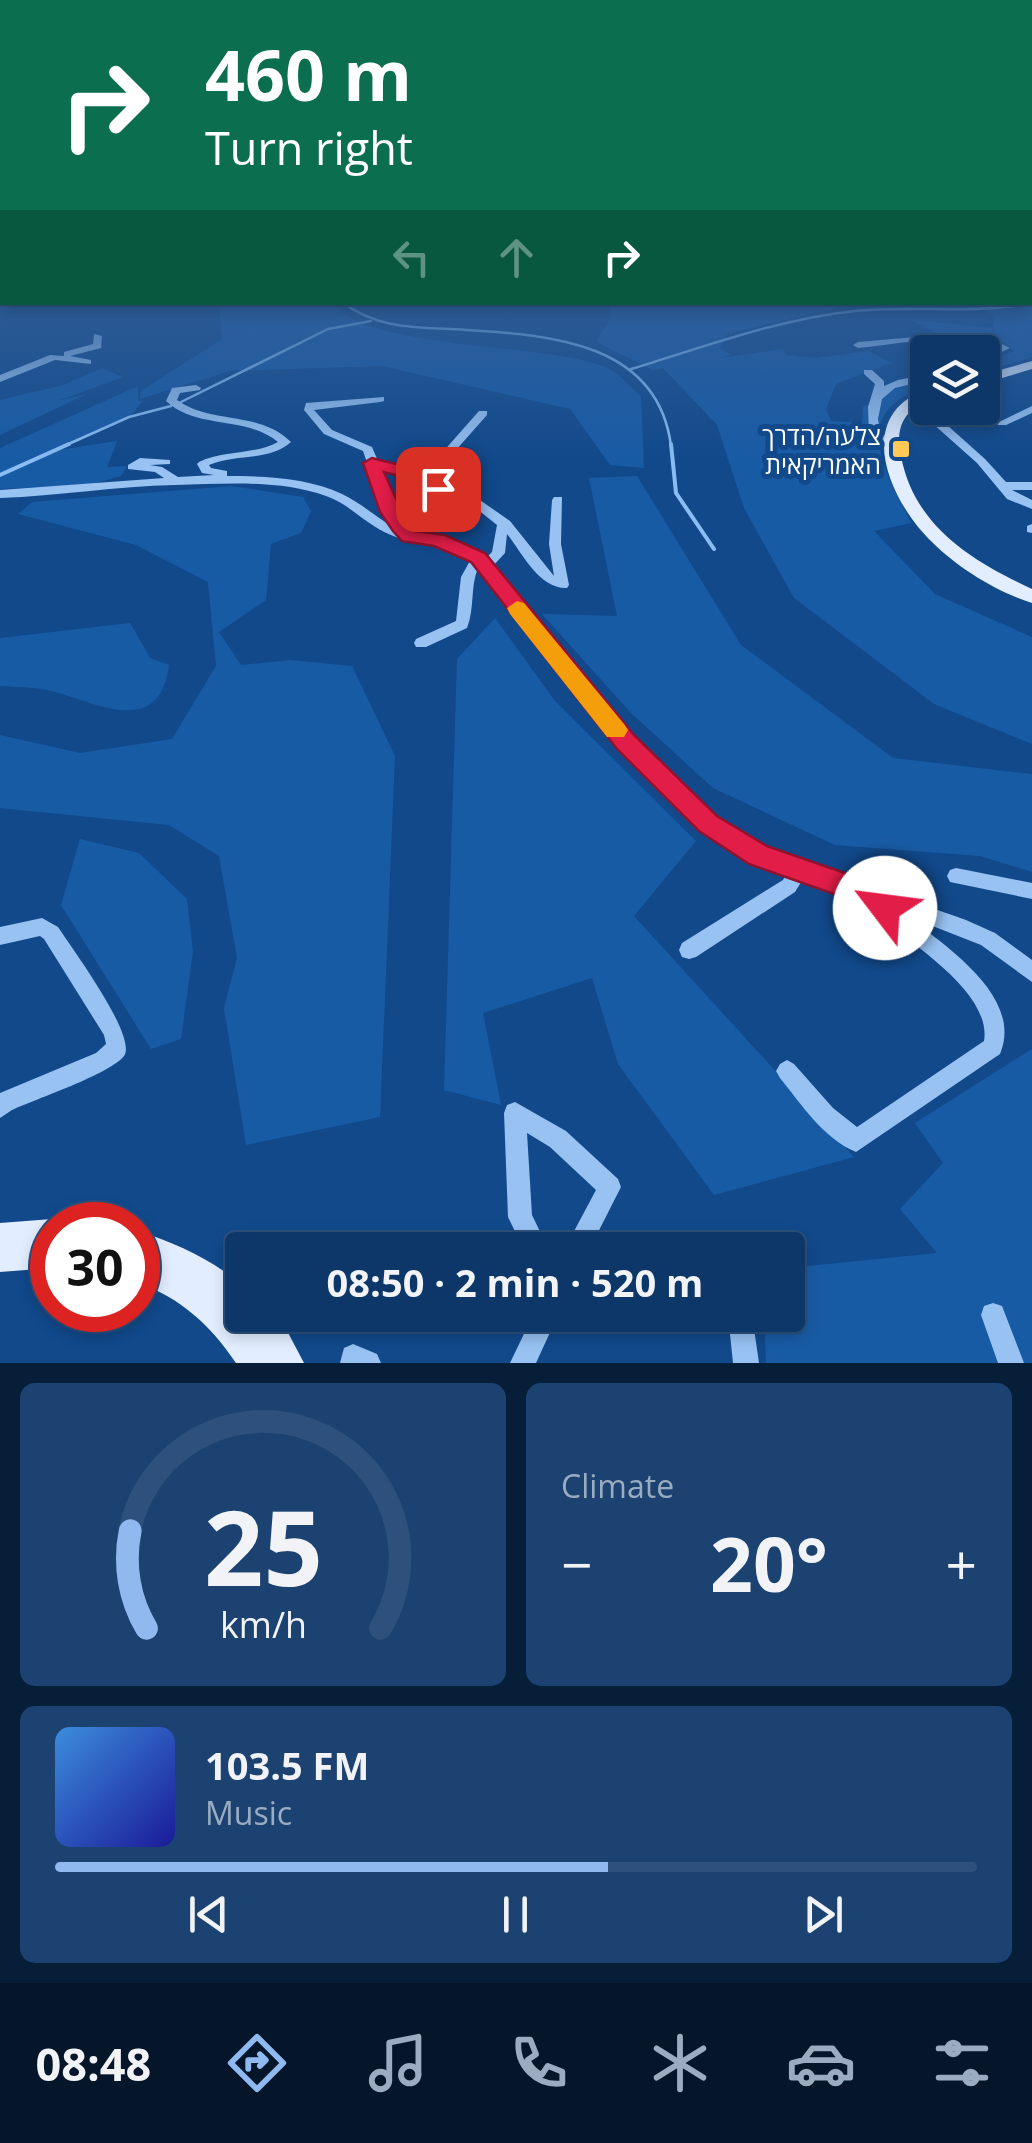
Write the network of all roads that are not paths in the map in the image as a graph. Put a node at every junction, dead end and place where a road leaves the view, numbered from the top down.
1 (97, 336) dead end
2 (910, 341) edge
3 (858, 346) dead end
4 (54, 357) junction
5 (87, 362) dead end
6 (1032, 365) edge
7 (868, 372) dead end
8 (1000, 375) edge
9 (0, 379) edge
10 (910, 381) edge
11 (196, 388) dead end
12 (874, 398) junction
13 (380, 400) dead end
14 (910, 404) edge
15 (1032, 409) edge
16 (483, 413) dead end
17 (1002, 424) dead end
18 (940, 425) edge
19 (891, 443) junction
20 (166, 462) dead end
21 (372, 463) junction
22 (422, 476) junction
23 (178, 482) junction
24 (268, 483) junction
25 (1005, 486) junction
26 (1032, 486) edge
27 (448, 492) dead end
28 (0, 494) edge
29 (558, 500) dead end
30 (473, 502) dead end
31 (1032, 506) edge
32 (504, 524) junction
33 (409, 536) junction
34 (481, 562) junction
35 (1032, 597) edge
36 (420, 644) dead end
37 (800, 868) junction
38 (956, 876) dead end
39 (1032, 891) edge
40 (884, 899) junction
41 (0, 936) edge
42 (690, 950) dead end
43 (1032, 972) edge
44 (787, 1071) dead end
45 (0, 1108) edge
46 (527, 1232) edge
47 (586, 1232) edge
48 (30, 1236) edge
49 (0, 1239) edge
50 (160, 1253) edge
51 (30, 1254) edge
52 (0, 1256) edge
53 (160, 1273) edge
54 (225, 1289) edge
55 (993, 1316) dead end
56 (267, 1332) edge
57 (538, 1332) edge
58 (742, 1332) edge
59 (256, 1363) edge
60 (287, 1363) edge
61 (523, 1363) edge
62 (746, 1363) edge
63 (1011, 1363) edge

1 - 4 street
2 - 3 street
4 - 5 street
4 - 9 street
6 - 8 main road
7 - 12 street
10 - 12 street
11 - 24 street
12 - 19 street
13 - 21 street
14 - 19 main road
15 - 17 street
16 - 22 street
18 - 25 street
19 - 35 main road
20 - 23 street
21 - 22 street
21 - 33 street
22 - 27 street
23 - 24 street
23 - 28 street
24 - 33 street
25 - 26 street
25 - 31 street
29 - 32 street
30 - 32 street
32 - 34 street
33 - 34 street
34 - 36 street
34 - 37 street
37 - 40 street
37 - 42 street
38 - 39 street
40 - 43 street
40 - 44 street
41 - 45 street
46 - 47 street
48 - 49 main road
50 - 54 main road
51 - 52 main road
53 - 59 main road
55 - 63 street
56 - 60 main road
57 - 61 street
58 - 62 street

